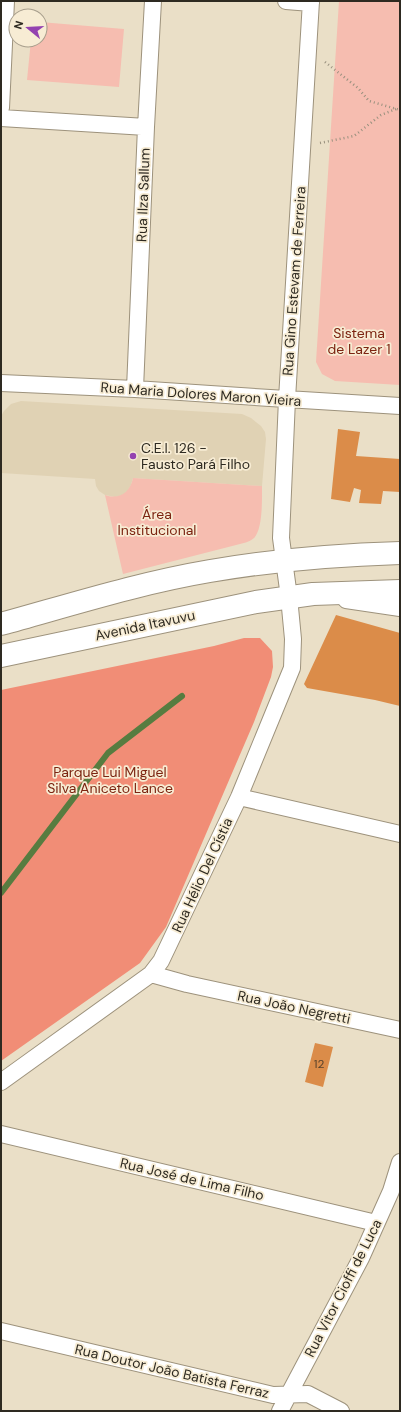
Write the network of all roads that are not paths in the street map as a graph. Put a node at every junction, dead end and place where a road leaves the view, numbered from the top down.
1 (6, 1) edge
2 (153, 1) edge
3 (286, 1) edge
4 (311, 2) edge
5 (1, 108) edge
6 (1, 118) edge
7 (146, 127) junction
8 (1, 383) edge
9 (135, 389) junction
10 (287, 399) junction
11 (400, 406) edge
12 (400, 554) edge
13 (284, 561) junction
14 (400, 591) edge
15 (313, 594) junction
16 (289, 597) junction
17 (400, 608) edge
18 (1, 624) edge
19 (1, 656) edge
20 (239, 797) junction
21 (400, 834) edge
22 (161, 961) junction
23 (151, 974) junction
24 (187, 984) junction
25 (400, 1030) edge
26 (1, 1082) edge
27 (3, 1133) edge
28 (400, 1162) edge
29 (376, 1223) junction
30 (1, 1331) edge
31 (288, 1394) junction
32 (280, 1411) edge
33 (341, 1411) edge

1 - 5 street
2 - 7 street, Rua Ilza Sallum
3 - 4 street
4 - 10 street, Rua Gino Estevam de Ferreira
6 - 7 street
7 - 9 street, Rua Ilza Sallum
8 - 9 street, Rua Maria Dolores Maron Vieira
9 - 10 street, Rua Maria Dolores Maron Vieira
10 - 11 street, Rua Maria Dolores Maron Vieira
10 - 13 street, Rua Gino Estevam de Ferreira
12 - 13 main road
13 - 16 street
13 - 18 main road
14 - 15 main road, Avenida Itavuvu
15 - 16 main road, Avenida Itavuvu
15 - 17 street
16 - 19 main road, Avenida Itavuvu
16 - 20 street, Rua Hélio Del Cístia
20 - 21 street
20 - 22 street, Rua Hélio Del Cístia
22 - 23 street, Rua Hélio Del Cístia
22 - 24 street, Rua João Negretti
23 - 24 street, Rua João Negretti
23 - 26 street, Rua Hélio Del Cístia
24 - 25 street, Rua João Negretti
27 - 29 street, Rua José de Lima Filho
28 - 29 street, Rua Vitor Cioffi de Luca
29 - 31 street, Rua Vitor Cioffi de Luca
30 - 31 street, Rua Doutor João Batista Ferraz
31 - 32 street, Rua Vitor Cioffi de Luca
31 - 33 street, Rua Doutor João Batista Ferraz

